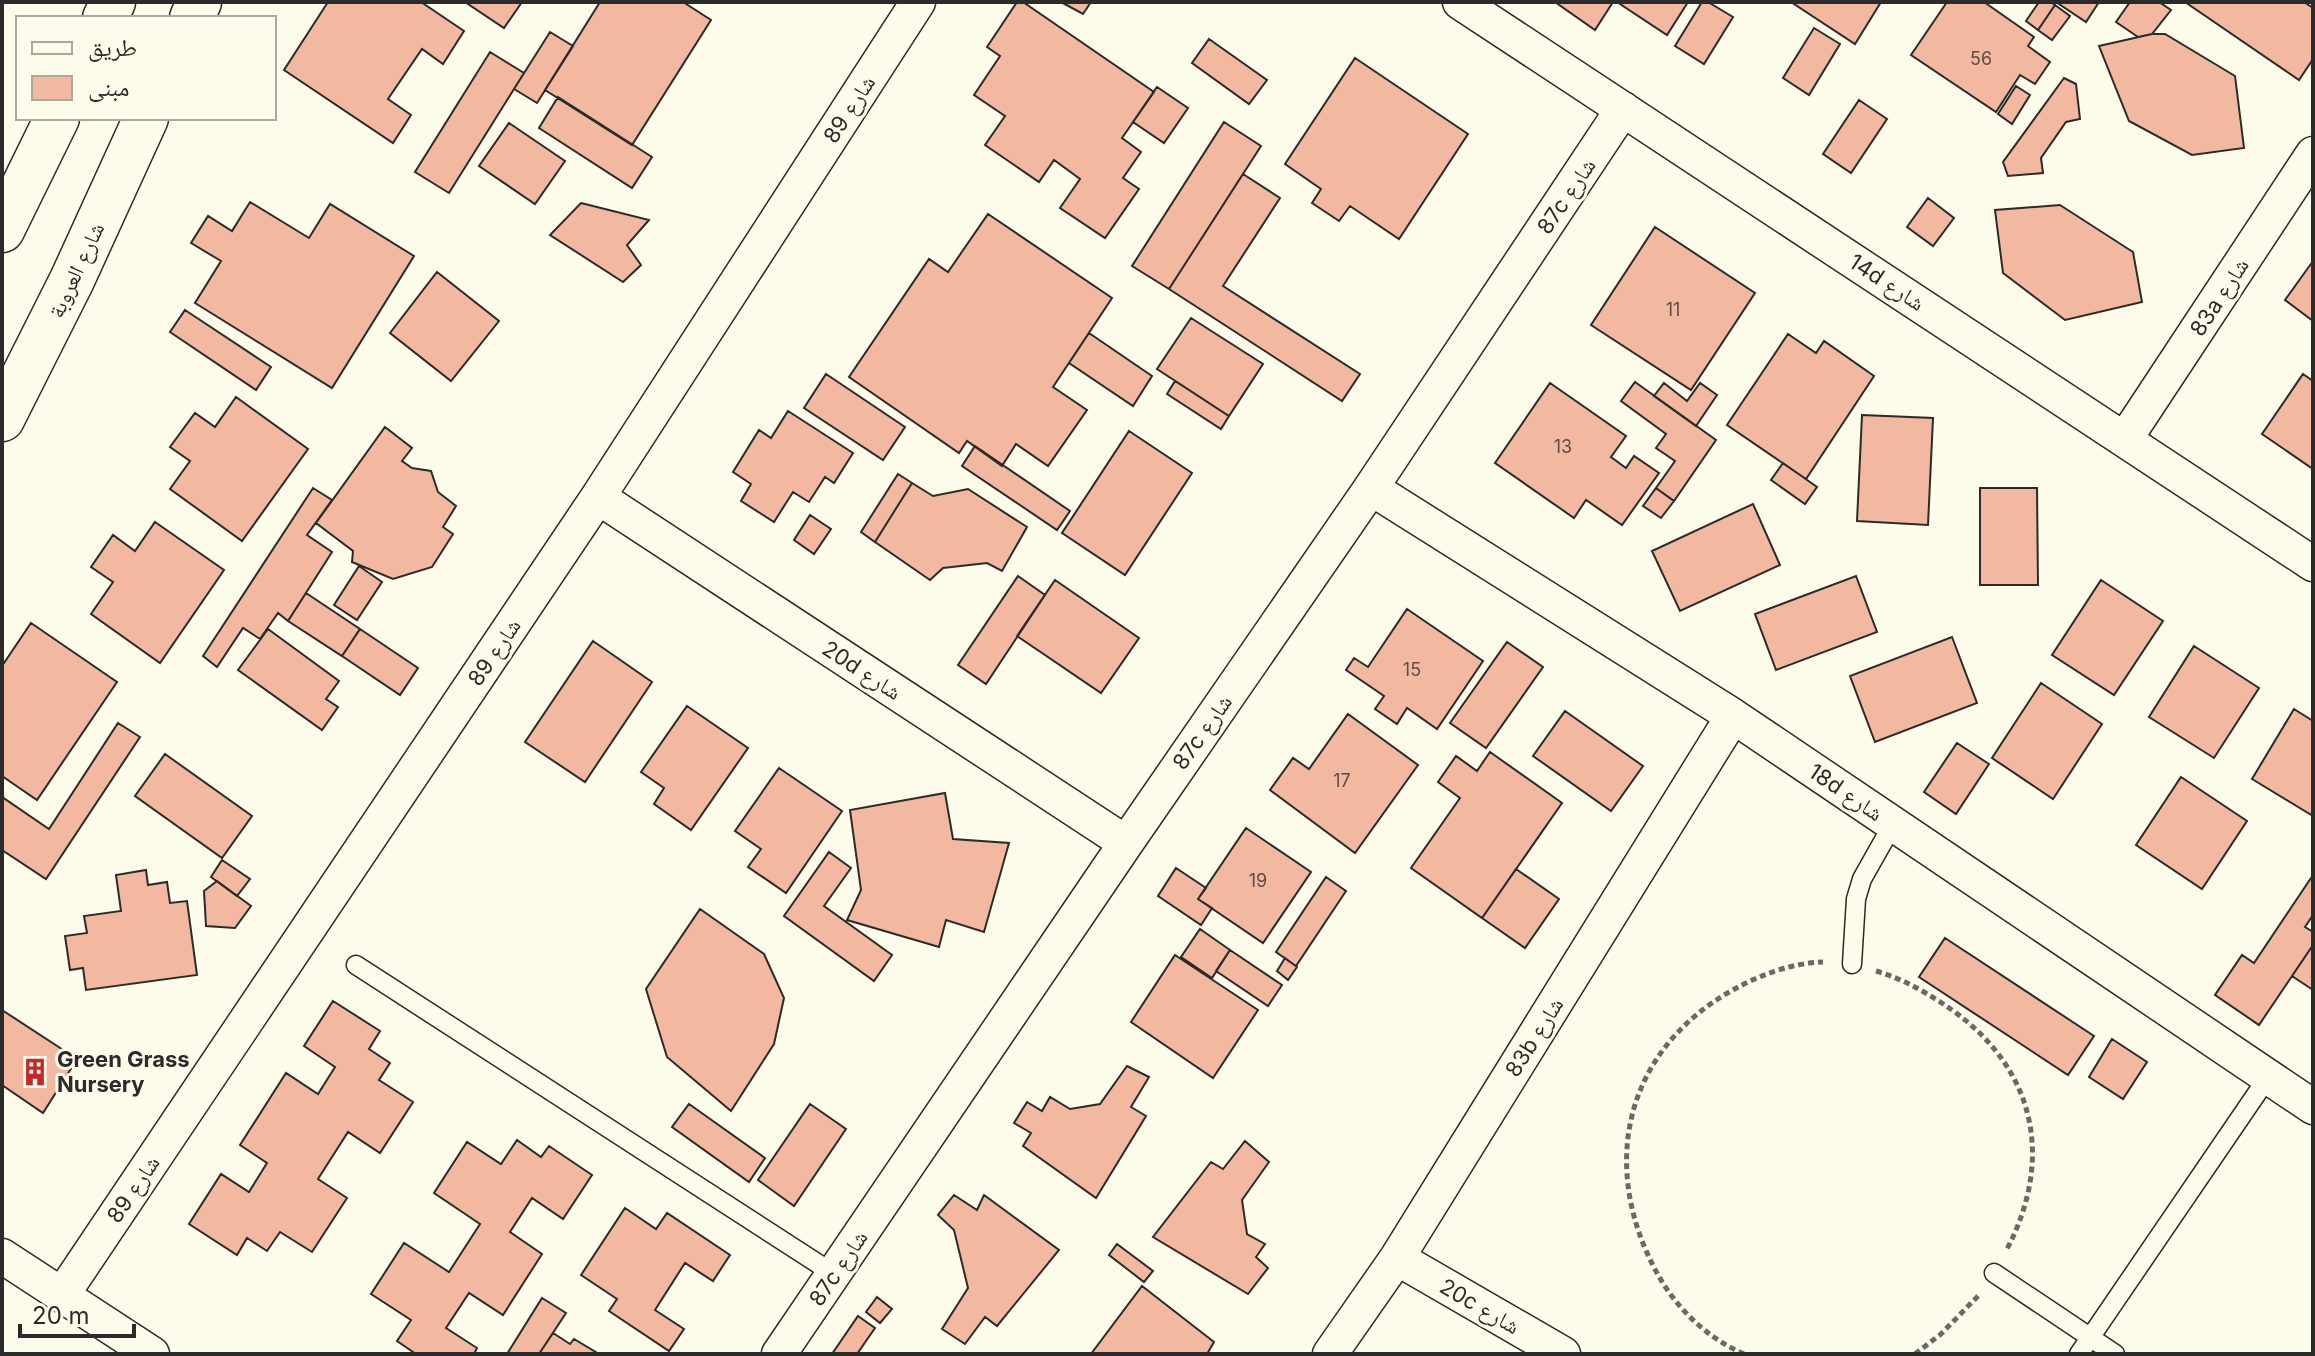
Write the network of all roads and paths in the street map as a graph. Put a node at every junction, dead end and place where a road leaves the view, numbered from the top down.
1 (918, 2) edge
2 (1460, 2) edge
3 (1623, 109) junction
4 (56, 120) edge
5 (145, 120) edge
6 (2313, 154) edge
7 (2, 230) edge
8 (2, 419) edge
9 (2125, 439) junction
10 (1371, 488) junction
11 (598, 497) junction
12 (2313, 564) edge
13 (1733, 716) junction
14 (1893, 824) junction
15 (1126, 843) junction
16 (1852, 964) junction
17 (356, 965) dead end
18 (2268, 1077) junction
19 (2313, 1107) edge
20 (2, 1256) edge
21 (1397, 1258) junction
22 (1994, 1273) junction
23 (834, 1274) junction
24 (62, 1295) junction
25 (2090, 1338) junction
26 (152, 1354) edge
27 (779, 1354) edge
28 (1330, 1354) edge
29 (1563, 1354) edge
30 (1744, 1354) edge
31 (1915, 1354) edge
32 (2079, 1354) edge
33 (2115, 1354) edge

1 - 11 street, شارع 89
2 - 3 street, 14d شارع
3 - 9 street, 14d شارع
3 - 10 street, 87c شارع
4 - 7 main road
5 - 8 main road, شارع العروبة
6 - 9 street, 83a شارع
9 - 12 street, 14d شارع
10 - 13 street, 18d شارع
10 - 15 street, 87c شارع
11 - 15 street, 20d شارع
11 - 24 street, شارع 89
13 - 14 street, 18d شارع
13 - 21 street, 83b شارع
14 - 16 lane
14 - 18 street, 18d شارع
15 - 23 street, 87c شارع
16 - 22 path
16 - 30 path
17 - 23 lane
18 - 19 street, 18d شارع
18 - 25 lane
20 - 24 street
21 - 28 street, 83b شارع
21 - 29 street, 20c شارع
22 - 25 lane
22 - 31 path
23 - 27 street, 87c شارع
24 - 26 street
25 - 32 lane
25 - 33 lane

